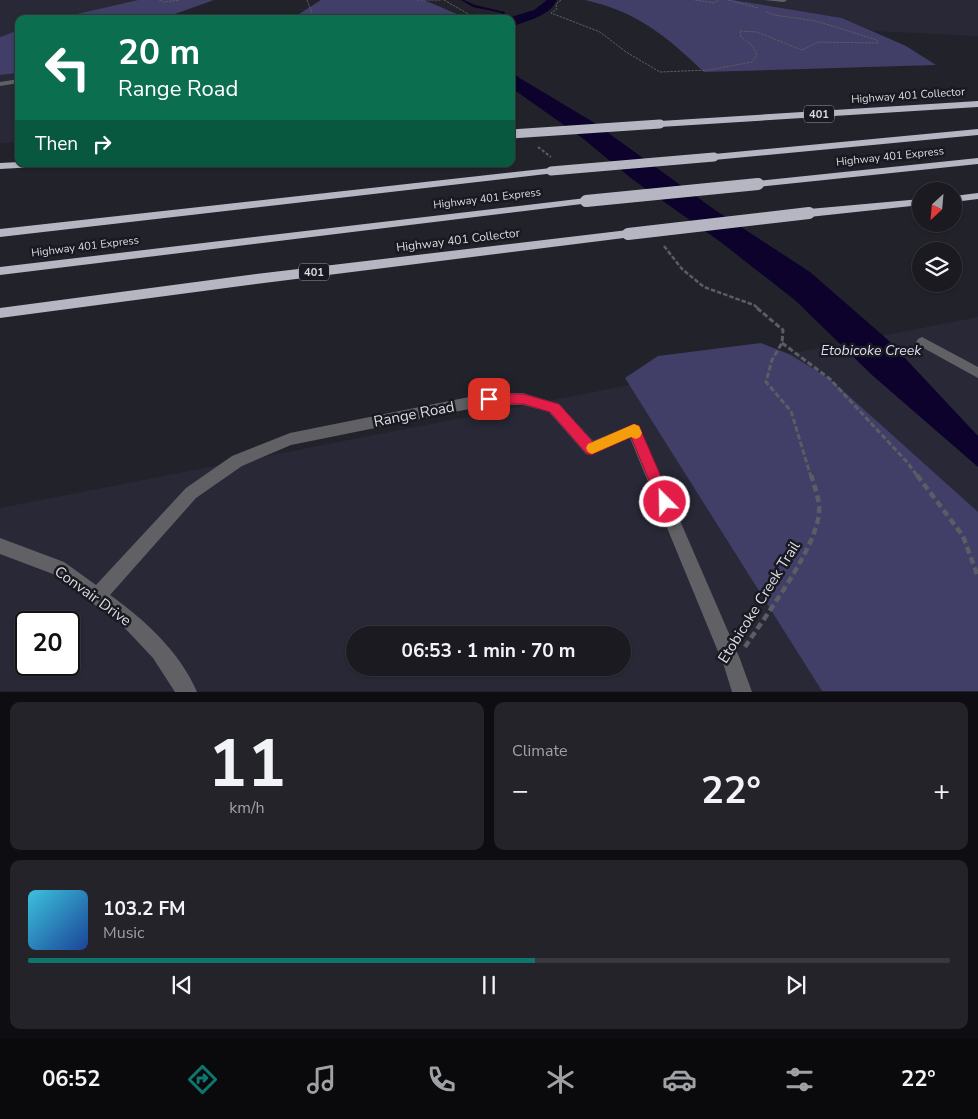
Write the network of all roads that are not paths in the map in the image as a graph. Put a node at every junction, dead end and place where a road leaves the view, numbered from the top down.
1 (767, 0) edge
2 (784, 0) edge
3 (15, 82) edge
4 (0, 84) edge
5 (978, 104) edge
6 (978, 132) edge
7 (515, 134) edge
8 (978, 161) edge
9 (15, 165) edge
10 (0, 166) edge
11 (978, 196) edge
12 (962, 198) edge
13 (912, 203) edge
14 (0, 233) edge
15 (0, 271) edge
16 (0, 313) edge
17 (922, 342) dead end
18 (978, 373) edge
19 (0, 546) edge
20 (97, 596) junction
21 (188, 692) edge
22 (742, 692) edge

1 - 2 street
3 - 4 street
5 - 7 highway, Highway 401 Collector / 401, bridge
6 - 14 highway, Highway 401 Express, bridge
8 - 15 highway, Highway 401 Express, bridge
9 - 10 highway
11 - 12 highway
13 - 16 highway, Highway 401 Collector / 401, bridge
17 - 18 street
19 - 20 street, Convair Drive
20 - 21 street, Convair Drive
20 - 22 street, Range Road

